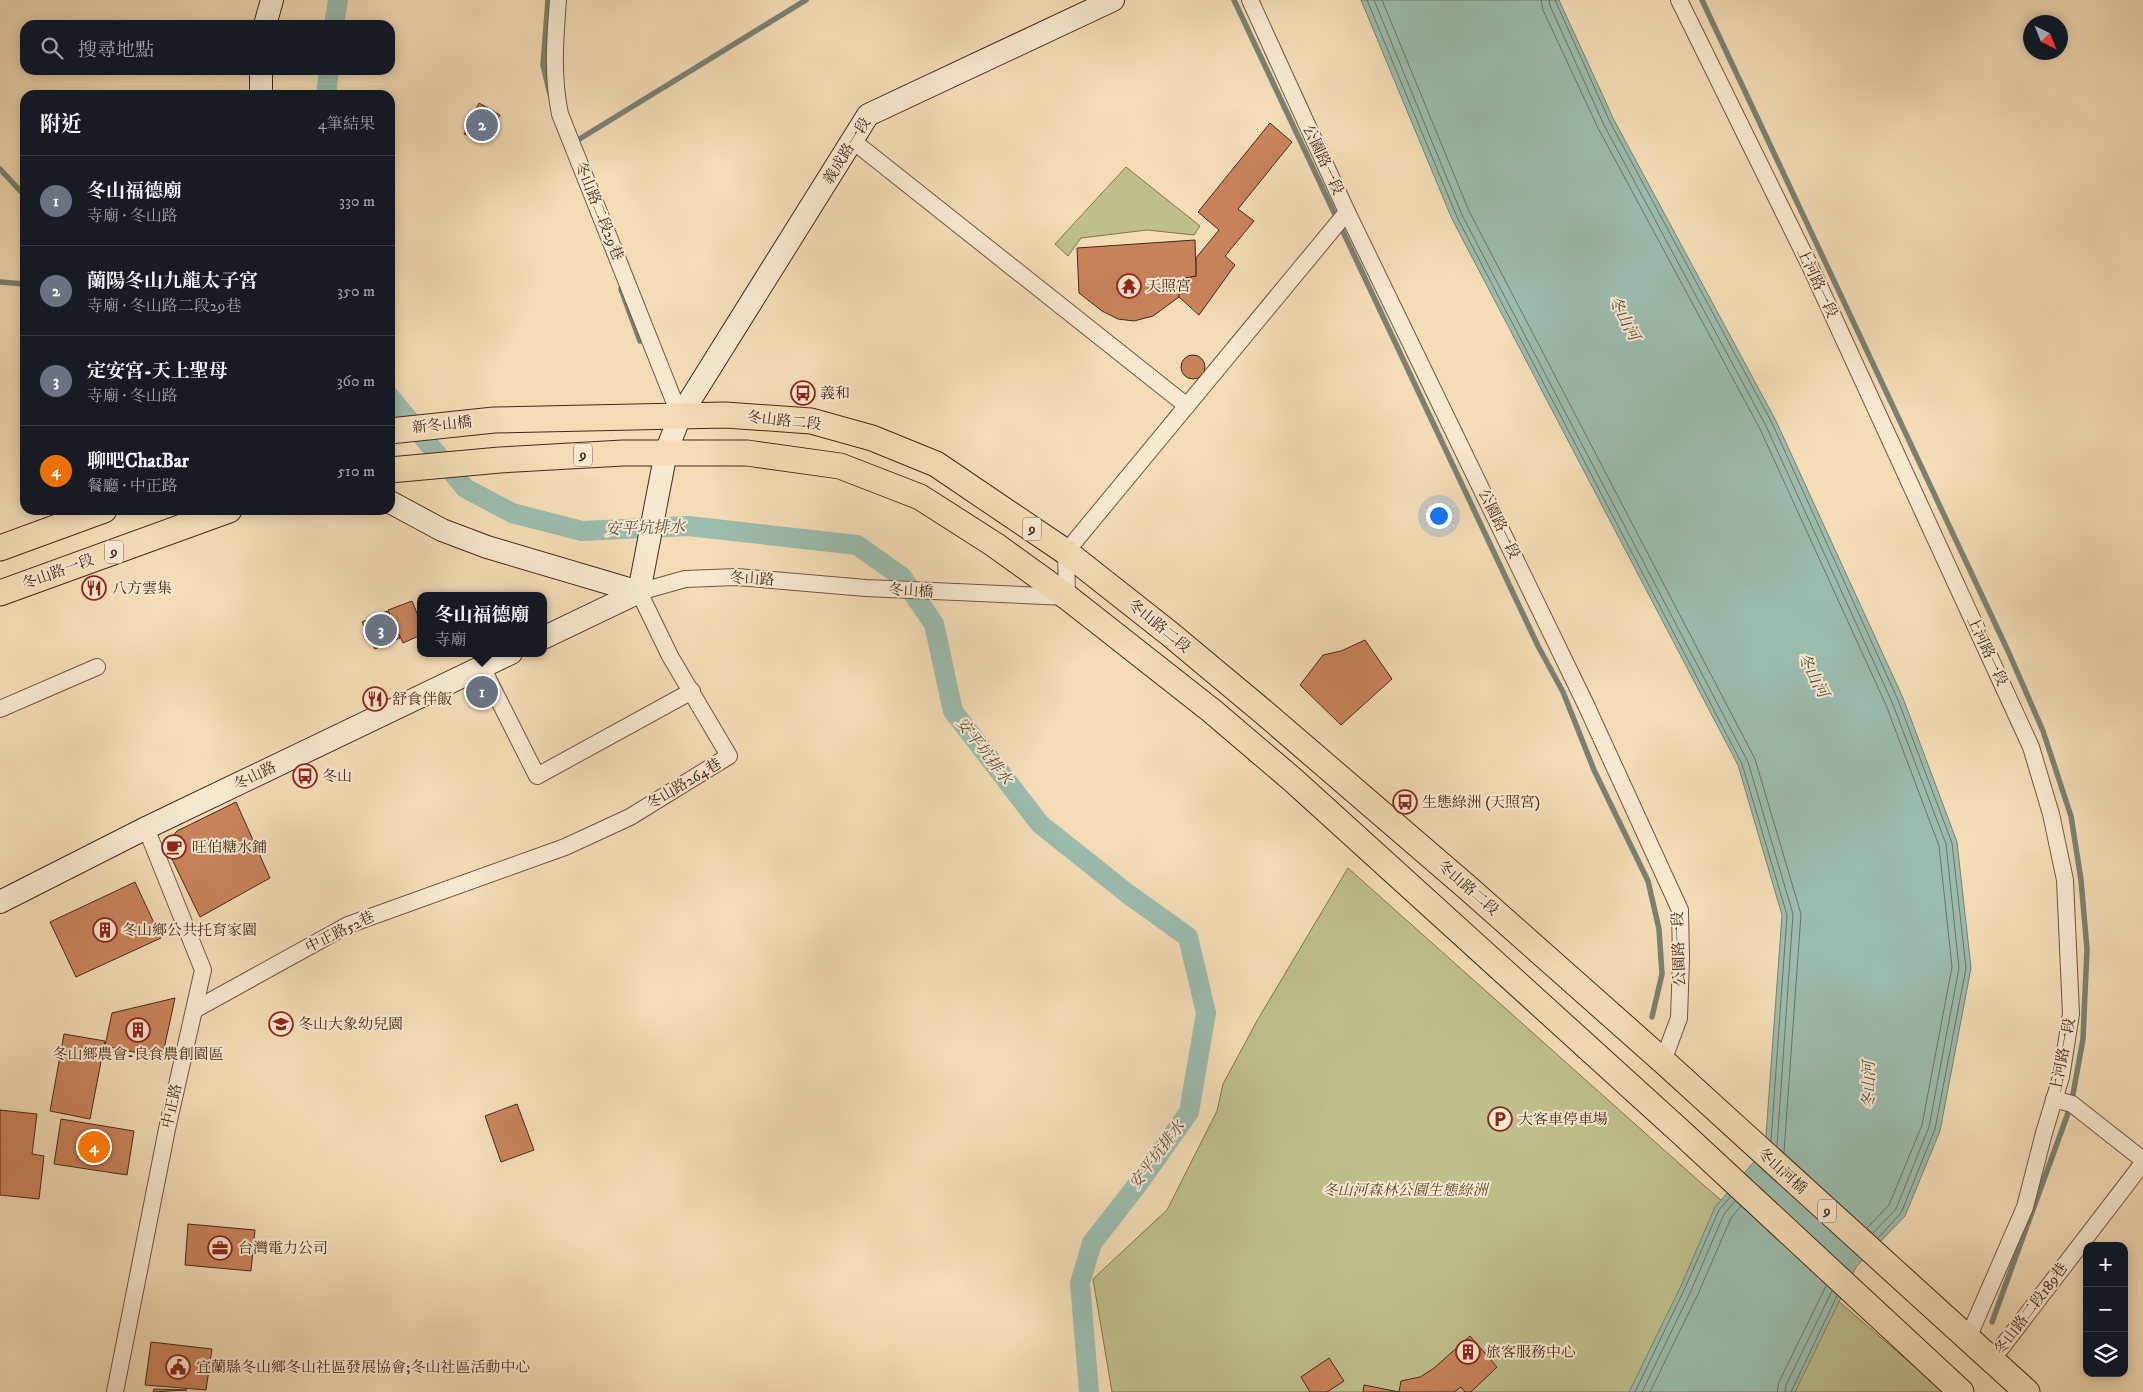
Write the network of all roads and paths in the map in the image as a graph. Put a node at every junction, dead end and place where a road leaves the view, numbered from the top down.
1 (272, 0) edge
2 (558, 0) edge
3 (1250, 0) edge
4 (1679, 0) edge
5 (1108, 1) edge
6 (266, 20) edge
7 (261, 75) edge
8 (261, 90) edge
9 (853, 141) junction
10 (1347, 212) junction
11 (1187, 406) junction
12 (680, 416) junction
13 (494, 420) joint
14 (395, 430) edge
15 (666, 452) junction
16 (399, 468) edge
17 (395, 505) edge
18 (90, 515) edge
19 (215, 515) edge
20 (0, 548) edge
21 (1066, 552) junction
22 (866, 588) joint
23 (639, 592) junction
24 (0, 593) edge
25 (1068, 597) junction
26 (547, 636) edge
27 (503, 657) edge
28 (97, 667) dead end
29 (482, 667) junction
30 (692, 691) junction
31 (0, 709) edge
32 (146, 828) junction
33 (492, 872) joint
34 (0, 902) edge
35 (196, 1009) junction
36 (1663, 1061) junction
37 (2054, 1099) junction
38 (1706, 1103) joint
39 (2143, 1161) edge
40 (1968, 1338) junction
41 (1992, 1360) junction
42 (115, 1392) edge
43 (1962, 1392) edge
44 (2027, 1392) edge

1 - 6 street
2 - 12 street, 冬山路二段29巷
3 - 10 street, 公園路一段
4 - 37 street, 上河路一段
5 - 9 street, 義成路一段
7 - 8 street
9 - 11 street
9 - 12 street, 義成路一段
10 - 11 street
10 - 36 street, 公園路一段
11 - 21 street
12 - 13 main road, 冬山路二段 / 9
12 - 15 street
12 - 21 main road, 冬山路二段 / 9
13 - 14 main road, 新冬山橋 / 9
15 - 16 main road, 9
15 - 23 street
15 - 25 main road, 9
17 - 23 street
18 - 20 main road
19 - 24 main road, 冬山路一段 / 9
21 - 25 street
21 - 36 main road, 冬山路二段 / 9
22 - 23 street, 冬山路
22 - 25 street, 冬山橋
23 - 26 street, 冬山路
23 - 30 street, 冬山路264巷
25 - 43 main road, 9
27 - 29 street, 冬山路
28 - 31 street
29 - 30 street
29 - 32 street, 冬山路
30 - 33 street, 冬山路264巷
32 - 34 street, 冬山路
32 - 35 street, 中正路
33 - 35 street, 中正路52巷
35 - 42 street, 中正路
36 - 38 main road, 冬山路二段 / 9
37 - 39 street
37 - 40 street, 上河路一段
38 - 40 main road, 冬山河橋 / 9
39 - 41 street, 冬山路二段189巷
40 - 41 main road, 9
41 - 44 main road, 9

